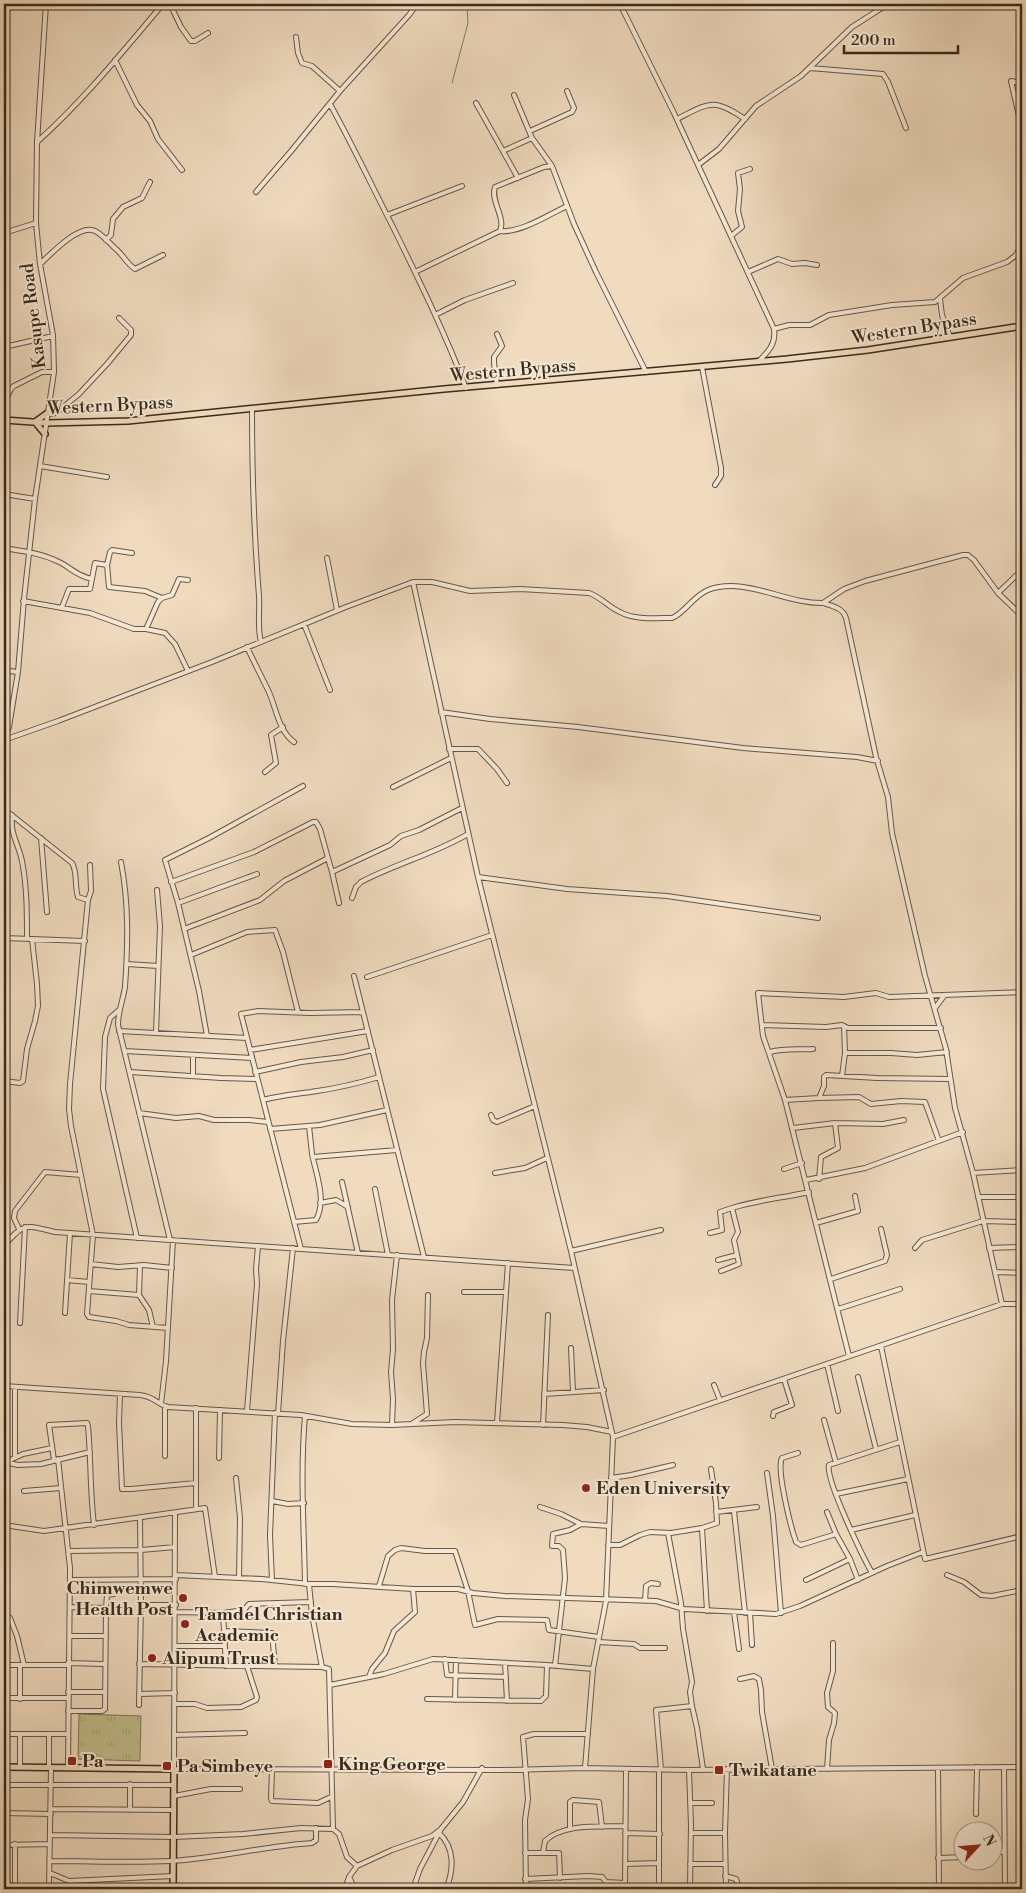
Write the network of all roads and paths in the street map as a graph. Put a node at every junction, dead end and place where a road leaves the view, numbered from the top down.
1 (46, 4) edge
2 (164, 4) edge
3 (170, 4) edge
4 (417, 4) edge
5 (620, 4) edge
6 (888, 4) edge
7 (208, 33) dead end
8 (296, 37) dead end
9 (115, 60) junction
10 (810, 68) junction
11 (1022, 83) edge
12 (567, 90) dead end
13 (340, 91) junction
14 (514, 95) dead end
15 (330, 104) junction
16 (476, 104) dead end
17 (676, 119) junction
18 (745, 119) junction
19 (906, 128) dead end
20 (1022, 129) edge
21 (530, 131) junction
22 (532, 138) junction
23 (37, 142) junction
24 (503, 151) junction
25 (698, 165) junction
26 (552, 166) junction
27 (750, 169) dead end
28 (182, 170) dead end
29 (518, 178) junction
30 (150, 182) dead end
31 (462, 186) dead end
32 (256, 192) dead end
33 (567, 206) junction
34 (387, 215) junction
35 (36, 223) junction
36 (500, 231) junction
37 (4, 233) edge
38 (731, 236) junction
39 (106, 240) junction
40 (1022, 245) edge
41 (163, 255) dead end
42 (40, 264) junction
43 (817, 265) dead end
44 (414, 272) junction
45 (748, 272) junction
46 (513, 283) dead end
47 (940, 299) junction
48 (435, 315) junction
49 (119, 318) dead end
50 (1022, 326) edge
51 (774, 329) junction
52 (497, 334) dead end
53 (53, 336) junction
54 (950, 337) junction
55 (4, 347) edge
56 (758, 362) junction
57 (702, 367) junction
58 (54, 372) junction
59 (646, 372) junction
60 (498, 385) junction
61 (466, 388) junction
62 (4, 404) edge
63 (252, 409) junction
64 (49, 414) junction
65 (4, 420) edge
66 (35, 422) junction
67 (47, 423) junction
68 (57, 423) junction
69 (45, 433) junction
70 (40, 466) junction
71 (107, 477) dead end
72 (714, 485) dead end
73 (4, 494) edge
74 (35, 499) junction
75 (4, 548) edge
76 (28, 552) junction
77 (132, 553) dead end
78 (327, 558) dead end
79 (107, 564) junction
80 (1022, 570) edge
81 (92, 579) junction
82 (188, 580) dead end
83 (413, 582) junction
84 (998, 593) junction
85 (162, 598) junction
86 (23, 601) junction
87 (823, 603) junction
88 (62, 607) junction
89 (337, 610) junction
90 (1022, 616) edge
91 (304, 624) junction
92 (146, 629) junction
93 (261, 642) junction
94 (247, 647) junction
95 (188, 671) junction
96 (18, 672) junction
97 (4, 673) edge
98 (330, 690) dead end
99 (441, 712) junction
100 (283, 727) junction
101 (4, 740) edge
102 (294, 742) dead end
103 (448, 749) junction
104 (451, 758) junction
105 (878, 762) junction
106 (265, 772) dead end
107 (507, 782) dead end
108 (303, 786) dead end
109 (393, 786) dead end
110 (462, 808) junction
111 (4, 809) edge
112 (12, 815) junction
113 (468, 834) junction
114 (42, 838) junction
115 (328, 858) junction
116 (121, 862) dead end
117 (90, 865) dead end
118 (332, 872) junction
119 (257, 874) dead end
120 (478, 877) junction
121 (171, 882) junction
122 (156, 890) dead end
123 (352, 898) dead end
124 (88, 900) junction
125 (178, 903) junction
126 (339, 903) dead end
127 (46, 912) dead end
128 (818, 918) dead end
129 (184, 929) junction
130 (492, 935) junction
131 (4, 938) edge
132 (27, 939) junction
133 (32, 939) junction
134 (85, 941) junction
135 (190, 955) junction
136 (127, 964) junction
137 (158, 966) junction
138 (354, 976) dead end
139 (367, 977) dead end
140 (1022, 992) edge
141 (944, 995) junction
142 (932, 996) junction
143 (935, 1008) junction
144 (119, 1010) junction
145 (298, 1012) junction
146 (363, 1012) junction
147 (762, 1026) junction
148 (844, 1026) junction
149 (941, 1028) junction
150 (120, 1031) junction
151 (368, 1031) junction
152 (156, 1033) junction
153 (207, 1036) junction
154 (247, 1038) junction
155 (813, 1049) dead end
156 (250, 1050) junction
157 (373, 1050) junction
158 (125, 1051) junction
159 (770, 1052) junction
160 (947, 1052) junction
161 (844, 1053) junction
162 (192, 1055) junction
163 (252, 1058) junction
164 (130, 1072) junction
165 (256, 1072) junction
166 (193, 1076) junction
167 (842, 1076) junction
168 (379, 1077) junction
169 (257, 1079) junction
170 (950, 1079) junction
171 (4, 1081) edge
172 (819, 1098) junction
173 (263, 1100) junction
174 (786, 1100) junction
175 (535, 1106) junction
176 (387, 1110) junction
177 (139, 1113) junction
178 (491, 1115) dead end
179 (904, 1120) dead end
180 (268, 1122) junction
181 (835, 1123) junction
182 (309, 1126) junction
183 (793, 1128) junction
184 (270, 1129) junction
185 (963, 1132) junction
186 (939, 1141) junction
187 (397, 1150) junction
188 (313, 1157) junction
189 (547, 1158) junction
190 (802, 1163) junction
191 (784, 1169) dead end
192 (1022, 1170) edge
193 (495, 1173) dead end
194 (973, 1173) junction
195 (81, 1175) junction
196 (818, 1179) junction
197 (806, 1180) junction
198 (342, 1182) dead end
199 (375, 1189) dead end
200 (808, 1192) junction
201 (855, 1196) dead end
202 (978, 1197) junction
203 (1022, 1197) edge
204 (320, 1202) junction
205 (348, 1207) junction
206 (732, 1208) junction
207 (983, 1221) junction
208 (294, 1222) junction
209 (816, 1222) junction
210 (1022, 1222) edge
211 (25, 1227) junction
212 (19, 1229) junction
213 (881, 1229) dead end
214 (661, 1230) dead end
215 (70, 1233) junction
216 (710, 1233) dead end
217 (93, 1235) junction
218 (137, 1238) junction
219 (172, 1240) junction
220 (4, 1246) edge
221 (258, 1246) junction
222 (1022, 1247) edge
223 (293, 1248) junction
224 (916, 1248) dead end
225 (989, 1248) junction
226 (301, 1249) junction
227 (571, 1251) junction
228 (358, 1252) junction
229 (388, 1255) junction
230 (397, 1255) junction
231 (737, 1256) junction
232 (424, 1257) junction
233 (718, 1260) dead end
234 (508, 1263) junction
235 (91, 1264) junction
236 (140, 1266) junction
237 (172, 1268) junction
238 (574, 1268) junction
239 (721, 1270) dead end
240 (994, 1272) junction
241 (1022, 1273) edge
242 (831, 1279) junction
243 (67, 1280) junction
244 (90, 1282) junction
245 (900, 1289) dead end
246 (88, 1291) junction
247 (464, 1292) dead end
248 (505, 1292) junction
249 (139, 1294) junction
250 (428, 1295) dead end
251 (1002, 1304) junction
252 (1022, 1304) edge
253 (838, 1308) junction
254 (65, 1313) dead end
255 (548, 1315) dead end
256 (20, 1323) dead end
257 (154, 1327) junction
258 (168, 1328) junction
259 (881, 1346) junction
260 (571, 1348) dead end
261 (849, 1356) junction
262 (827, 1364) junction
263 (858, 1377) dead end
264 (784, 1378) junction
265 (714, 1385) dead end
266 (4, 1386) edge
267 (15, 1387) junction
268 (604, 1390) junction
269 (573, 1392) junction
270 (120, 1394) junction
271 (544, 1394) junction
272 (720, 1400) junction
273 (163, 1405) junction
274 (196, 1408) junction
275 (220, 1410) junction
276 (248, 1411) junction
277 (838, 1411) dead end
278 (277, 1414) junction
279 (305, 1416) junction
280 (773, 1416) dead end
281 (824, 1420) dead end
282 (497, 1423) junction
283 (411, 1424) junction
284 (543, 1424) junction
285 (392, 1425) junction
286 (613, 1434) junction
287 (900, 1442) junction
288 (52, 1448) junction
289 (876, 1450) junction
290 (90, 1452) junction
291 (798, 1453) dead end
292 (15, 1456) junction
293 (165, 1456) dead end
294 (219, 1458) dead end
295 (56, 1460) junction
296 (5, 1462) edge
297 (836, 1463) junction
298 (673, 1465) dead end
299 (711, 1469) dead end
300 (767, 1473) dead end
301 (236, 1478) dead end
302 (611, 1478) junction
303 (908, 1478) junction
304 (196, 1483) junction
305 (61, 1488) junction
306 (24, 1491) dead end
307 (836, 1494) junction
308 (272, 1501) junction
309 (304, 1503) junction
310 (540, 1507) dead end
311 (757, 1507) dead end
312 (196, 1509) junction
313 (734, 1511) junction
314 (716, 1512) junction
315 (826, 1512) dead end
316 (175, 1514) junction
317 (915, 1515) junction
318 (140, 1519) junction
319 (581, 1524) junction
320 (94, 1525) junction
321 (4, 1526) edge
322 (609, 1526) junction
323 (702, 1528) junction
324 (65, 1529) junction
325 (851, 1530) junction
326 (668, 1533) junction
327 (836, 1534) junction
328 (1022, 1536) edge
329 (608, 1545) junction
330 (175, 1546) junction
331 (141, 1550) junction
332 (69, 1551) junction
333 (923, 1552) junction
334 (850, 1560) junction
335 (872, 1573) junction
336 (946, 1575) dead end
337 (176, 1577) junction
338 (215, 1577) junction
339 (239, 1578) junction
340 (70, 1580) junction
341 (142, 1580) junction
342 (272, 1580) junction
343 (806, 1580) dead end
344 (858, 1580) junction
345 (307, 1584) junction
346 (658, 1584) dead end
347 (379, 1586) junction
348 (413, 1589) junction
349 (1022, 1590) edge
350 (468, 1592) junction
351 (114, 1594) dead end
352 (563, 1599) junction
353 (606, 1600) junction
354 (645, 1601) junction
355 (310, 1602) junction
356 (141, 1605) junction
357 (176, 1605) junction
358 (70, 1607) junction
359 (106, 1608) junction
360 (681, 1609) junction
361 (707, 1611) junction
362 (176, 1612) junction
363 (734, 1612) junction
364 (223, 1613) junction
365 (748, 1613) junction
366 (781, 1613) junction
367 (4, 1616) edge
368 (224, 1631) junction
369 (559, 1631) junction
370 (70, 1636) junction
371 (106, 1636) junction
372 (599, 1637) junction
373 (598, 1642) junction
374 (833, 1642) dead end
375 (752, 1645) dead end
376 (175, 1646) junction
377 (225, 1646) junction
378 (665, 1648) dead end
379 (739, 1649) dead end
380 (445, 1658) junction
381 (456, 1660) junction
382 (505, 1663) junction
383 (68, 1664) junction
384 (104, 1664) junction
385 (138, 1664) junction
386 (4, 1665) edge
387 (22, 1665) junction
388 (175, 1665) junction
389 (547, 1665) junction
390 (226, 1666) junction
391 (247, 1666) junction
392 (275, 1666) junction
393 (555, 1666) junction
394 (322, 1667) junction
395 (593, 1669) junction
396 (457, 1676) junction
397 (369, 1677) junction
398 (506, 1677) junction
399 (740, 1679) dead end
400 (330, 1685) junction
401 (68, 1692) junction
402 (105, 1692) junction
403 (175, 1693) junction
404 (139, 1694) junction
405 (4, 1698) edge
406 (68, 1698) junction
407 (20, 1699) junction
408 (426, 1699) dead end
409 (455, 1700) junction
410 (507, 1701) junction
411 (174, 1704) junction
412 (139, 1705) dead end
413 (692, 1706) junction
414 (68, 1710) junction
415 (245, 1733) dead end
416 (4, 1734) edge
417 (20, 1734) junction
418 (49, 1734) junction
419 (68, 1734) junction
420 (588, 1734) junction
421 (174, 1735) junction
422 (4, 1767) edge
423 (20, 1767) junction
424 (977, 1767) junction
425 (1004, 1767) junction
426 (1022, 1767) edge
427 (50, 1768) junction
428 (68, 1768) junction
429 (482, 1768) junction
430 (586, 1768) junction
431 (626, 1768) junction
432 (938, 1768) junction
433 (174, 1769) junction
434 (526, 1769) junction
435 (727, 1769) junction
436 (772, 1769) junction
437 (827, 1769) junction
438 (272, 1770) junction
439 (331, 1770) junction
440 (660, 1770) junction
441 (689, 1770) junction
442 (703, 1770) junction
443 (130, 1784) junction
444 (4, 1785) edge
445 (51, 1785) junction
446 (174, 1785) junction
447 (240, 1789) dead end
448 (174, 1796) junction
449 (331, 1797) junction
450 (712, 1802) dead end
451 (690, 1803) junction
452 (130, 1810) junction
453 (174, 1810) junction
454 (51, 1811) junction
455 (4, 1813) edge
456 (976, 1814) dead end
457 (1004, 1820) edge
458 (625, 1826) junction
459 (602, 1827) junction
460 (316, 1828) junction
461 (570, 1828) junction
462 (333, 1829) junction
463 (440, 1831) junction
464 (691, 1832) junction
465 (725, 1833) junction
466 (625, 1834) junction
467 (660, 1834) junction
468 (50, 1835) junction
469 (173, 1837) junction
470 (14, 1844) junction
471 (50, 1844) junction
472 (4, 1845) edge
473 (1004, 1851) edge
474 (543, 1852) junction
475 (525, 1853) junction
476 (954, 1857) edge
477 (938, 1858) junction
478 (50, 1861) junction
479 (173, 1861) junction
480 (625, 1864) junction
481 (659, 1864) junction
482 (690, 1864) junction
483 (725, 1864) junction
484 (357, 1866) junction
485 (50, 1873) junction
486 (173, 1876) junction
487 (725, 1876) junction
488 (349, 1877) junction
489 (560, 1878) junction
490 (525, 1880) junction
491 (625, 1883) junction
492 (16, 1889) edge
493 (22, 1889) edge
494 (50, 1889) edge
495 (173, 1889) edge
496 (346, 1889) edge
497 (354, 1889) edge
498 (413, 1889) edge
499 (446, 1889) edge
500 (526, 1889) edge
501 (625, 1889) edge
502 (659, 1889) edge
503 (690, 1889) edge
504 (726, 1889) edge
505 (740, 1889) edge
506 (939, 1889) edge
507 (1005, 1889) edge

1 - 23 street, Kasupe Road
2 - 9 street
3 - 7 street
4 - 13 street
5 - 17 street
6 - 10 street
8 - 13 street
9 - 23 street
9 - 28 street
10 - 18 street
10 - 19 street
11 - 20 street
12 - 21 street
13 - 15 street
14 - 21 street
15 - 32 street
15 - 34 street
16 - 24 street
17 - 18 street
17 - 25 street
18 - 25 street
21 - 22 street
22 - 24 street
22 - 26 street
23 - 35 street, Kasupe Road
24 - 29 street
25 - 38 street
26 - 29 street
26 - 33 street
27 - 38 street
29 - 36 street
30 - 39 street
31 - 34 street
33 - 36 street
33 - 59 street
34 - 44 street
35 - 37 street
35 - 42 street, Kasupe Road
36 - 44 street
38 - 45 street
39 - 41 street
39 - 42 street
40 - 47 street
42 - 53 street, Kasupe Road
43 - 45 street
44 - 48 street
45 - 51 street
46 - 48 street
47 - 51 street
47 - 54 street
48 - 61 street
49 - 64 street
50 - 54 main road, Western Bypass
51 - 56 street
52 - 60 street
53 - 55 street
53 - 58 street, Kasupe Road
54 - 56 main road, Western Bypass
56 - 57 main road, Western Bypass
57 - 59 main road, Western Bypass
57 - 72 street
58 - 62 street
58 - 64 street, Kasupe Road
59 - 60 main road, Western Bypass
60 - 61 main road, Western Bypass
61 - 63 main road, Western Bypass
63 - 68 main road, Western Bypass
63 - 93 street
64 - 66 main road
64 - 67 street, Kasupe Road
64 - 68 main road
65 - 66 main road, Western Bypass
66 - 67 main road, Western Bypass
66 - 69 main road
67 - 68 main road, Western Bypass
67 - 69 street, Kasupe Road
68 - 69 main road
69 - 70 street, Kasupe Road
70 - 71 street
70 - 74 street, Kasupe Road
73 - 74 street
74 - 76 street, Kasupe Road
75 - 76 street
76 - 81 street
76 - 86 street, Kasupe Road
77 - 79 street
78 - 89 street
79 - 81 street
79 - 85 street
80 - 84 street
81 - 88 street
82 - 85 street
83 - 87 street
83 - 89 street
83 - 99 street
84 - 87 street
84 - 90 street
85 - 92 street
86 - 88 street
86 - 96 street, Kasupe Road
87 - 105 street
88 - 92 street
89 - 91 street
91 - 93 street
91 - 98 street
92 - 95 street
93 - 94 street
94 - 95 street
94 - 100 street
95 - 101 street
96 - 97 street
96 - 101 street, Kasupe Road
99 - 103 street
99 - 105 street
100 - 102 street
100 - 106 street
103 - 104 street
103 - 107 street
104 - 109 street
104 - 110 street
105 - 142 street
108 - 121 street
110 - 113 street
110 - 118 street
111 - 112 street
112 - 114 street
112 - 132 street
113 - 120 street
113 - 123 street
114 - 124 street
114 - 127 street
115 - 118 street
115 - 121 street
115 - 129 street
116 - 136 street
117 - 124 street
118 - 126 street
119 - 125 street
120 - 128 street
120 - 130 street
121 - 125 street
122 - 137 street
124 - 134 street
125 - 129 street
129 - 135 street
130 - 139 street
130 - 175 street
131 - 132 street
132 - 133 street
133 - 134 street
133 - 171 street
134 - 195 street
135 - 145 street
135 - 153 street
136 - 137 street
136 - 144 street
137 - 152 street
138 - 146 street
140 - 141 street
141 - 142 street
141 - 143 street
142 - 143 street
142 - 147 street
143 - 149 street
144 - 150 street
144 - 218 street
145 - 146 street
145 - 154 street
146 - 151 street
147 - 148 street
147 - 159 street
148 - 149 street
148 - 161 street
149 - 160 street
150 - 152 street
150 - 158 street
151 - 156 street
151 - 157 street
152 - 153 street
153 - 154 street
154 - 156 street
155 - 159 street
156 - 163 street
157 - 165 street
157 - 168 street
158 - 162 street
158 - 164 street
159 - 174 street
160 - 161 street
160 - 170 street
161 - 167 street
162 - 163 street
162 - 166 street
163 - 165 street
164 - 166 street
164 - 177 street
165 - 169 street
166 - 169 street
167 - 170 street
167 - 172 street
168 - 173 street
168 - 176 street
169 - 173 street
170 - 185 street
172 - 174 street
172 - 186 street
173 - 180 street
174 - 183 street
175 - 178 street
175 - 189 street
176 - 182 street
176 - 187 street
177 - 180 street
177 - 219 street
179 - 181 street
180 - 184 street
181 - 183 street
181 - 196 street
182 - 184 street
182 - 188 street
183 - 190 street
184 - 208 street
185 - 186 street
185 - 194 street
186 - 196 street
187 - 188 street
187 - 232 street
188 - 204 street
189 - 193 street
189 - 227 street
190 - 191 street
190 - 197 street
192 - 194 street
194 - 202 street
195 - 212 street
195 - 217 street
196 - 197 street
197 - 200 street
198 - 205 street
199 - 229 street
200 - 206 street
200 - 209 street
201 - 209 street
202 - 203 street
202 - 207 street
204 - 205 street
204 - 208 street
205 - 228 street
206 - 216 street
206 - 231 street
207 - 210 street
207 - 224 street
207 - 225 street
208 - 226 street
209 - 242 street
211 - 212 street
211 - 215 street
211 - 256 street
212 - 220 street
213 - 242 street
214 - 227 street
215 - 217 street
215 - 243 street
217 - 218 street
217 - 235 street
218 - 219 street
219 - 221 street
219 - 237 street
221 - 223 street
221 - 276 street
222 - 225 street
223 - 226 street
223 - 278 street
225 - 240 street
226 - 228 street
227 - 238 street
228 - 229 street
229 - 230 street
230 - 232 street
230 - 285 street
231 - 233 street
231 - 239 street
232 - 234 street
234 - 238 street
234 - 248 street
235 - 236 street
235 - 244 street
236 - 237 street
236 - 249 street
237 - 258 street
238 - 268 street
240 - 241 street
240 - 251 street
242 - 253 street
243 - 244 street
243 - 254 street
244 - 246 street
245 - 253 street
246 - 249 street
246 - 257 street
247 - 248 street
248 - 282 street
249 - 257 street
250 - 283 street
251 - 252 street
251 - 259 street
253 - 261 street
255 - 271 street
257 - 258 street
258 - 273 street
259 - 261 street
259 - 287 street
260 - 269 street
261 - 262 street
262 - 264 street
262 - 277 street
263 - 289 street
264 - 272 street
264 - 280 street
265 - 272 street
266 - 267 street
267 - 270 street
267 - 292 street
268 - 269 street
268 - 286 street
269 - 271 street
270 - 273 street
270 - 304 street
271 - 284 street
272 - 286 street
273 - 274 street
273 - 293 street
274 - 275 street
274 - 304 street
275 - 276 street
275 - 294 street
276 - 278 street
278 - 279 street
278 - 308 street
279 - 285 street
279 - 309 street
281 - 297 street
282 - 283 street
282 - 284 street
283 - 285 street
284 - 286 street
286 - 302 street
287 - 289 street
287 - 303 street
288 - 290 street
288 - 292 street
288 - 295 street
289 - 297 street
290 - 295 street
290 - 320 street
291 - 327 street
292 - 296 street
295 - 296 street
295 - 305 street
297 - 307 street
298 - 302 street
299 - 314 street
300 - 366 street
301 - 339 street
302 - 322 street
303 - 307 street
303 - 317 street
304 - 312 street
305 - 306 street
305 - 324 street
307 - 325 street
308 - 309 street
308 - 342 street
309 - 345 street
310 - 319 street
311 - 313 street
312 - 316 street
312 - 338 street
313 - 314 street
313 - 365 street
314 - 323 street
315 - 327 street
316 - 318 street
316 - 330 street
317 - 325 street
317 - 333 street
318 - 320 street
318 - 331 street
319 - 322 street
319 - 352 street
320 - 324 street
321 - 324 street
322 - 329 street
323 - 326 street
323 - 361 street
324 - 332 street
325 - 335 street
326 - 329 street
326 - 360 street
327 - 334 street
328 - 333 street
329 - 353 street
330 - 331 street
330 - 337 street
331 - 332 street
331 - 341 street
332 - 340 street
333 - 335 street
334 - 343 street
334 - 344 street
335 - 344 street
336 - 349 street
337 - 338 street
337 - 341 street
337 - 357 street
338 - 339 street
339 - 342 street
340 - 341 street
340 - 358 street
341 - 356 street
342 - 345 street
344 - 366 street
345 - 347 street
345 - 355 street
346 - 354 street
347 - 348 street
347 - 350 street
348 - 350 street
348 - 397 street
350 - 352 street
350 - 369 street
351 - 359 street
352 - 353 street
352 - 369 street
353 - 354 street
353 - 372 street
354 - 360 street
355 - 364 street
355 - 394 street
356 - 357 street
356 - 385 street
357 - 362 street
358 - 359 street
358 - 370 street
359 - 371 street
360 - 361 street
360 - 413 street
361 - 363 street
362 - 364 street
362 - 376 street
363 - 365 street
363 - 379 street
364 - 368 street
365 - 366 street
365 - 375 street
367 - 387 street
368 - 377 street
368 - 392 street
369 - 372 street
369 - 393 street
370 - 371 street
370 - 383 street
371 - 384 street
372 - 373 street
373 - 378 street
373 - 395 street
374 - 437 street
376 - 377 street
376 - 388 street
377 - 390 street
380 - 381 street
380 - 396 street
380 - 397 street
381 - 382 street
381 - 396 street
382 - 389 street
382 - 398 street
383 - 384 street
383 - 387 street
383 - 401 street
384 - 402 street
385 - 388 street
385 - 404 street
386 - 387 street
387 - 407 street
388 - 390 street
388 - 403 street
389 - 393 street
389 - 410 street
390 - 391 street
391 - 392 street
391 - 411 street
392 - 394 street
393 - 395 street
394 - 400 street
395 - 420 street
396 - 398 street
396 - 409 street
397 - 400 street
398 - 410 street
399 - 436 street
400 - 439 street
401 - 402 street
401 - 406 street
402 - 414 street
403 - 404 street
403 - 411 street
404 - 412 street
405 - 407 street
406 - 407 street
406 - 414 street
408 - 409 street
409 - 410 street
411 - 421 street
413 - 440 street
413 - 442 street
414 - 419 street
415 - 421 street
416 - 417 street
417 - 418 street
417 - 423 street
418 - 419 street
418 - 427 street
419 - 428 street
420 - 430 street
420 - 434 street
421 - 433 street
422 - 423 main road
423 - 427 main road
424 - 425 street
424 - 432 street
424 - 456 street
425 - 426 street
425 - 457 street
427 - 428 main road
427 - 445 street
428 - 433 main road
429 - 434 street
429 - 439 street
429 - 463 street
430 - 431 street
430 - 434 street
431 - 440 street
431 - 458 street
432 - 437 street
432 - 477 street
433 - 438 street
433 - 446 main road
434 - 475 street
435 - 436 street
435 - 442 street
435 - 465 street
436 - 437 street
438 - 439 street
438 - 449 street
439 - 449 street
440 - 441 street
440 - 467 street
441 - 442 street
441 - 451 street
443 - 445 street
443 - 446 street
443 - 452 street
444 - 445 street
445 - 454 street
446 - 448 main road
447 - 448 street
448 - 453 main road
449 - 462 street
450 - 451 street
451 - 464 street
452 - 453 street
452 - 454 street
453 - 469 main road
454 - 455 street
454 - 468 street
458 - 459 street
458 - 466 street
459 - 461 street
459 - 461 street
460 - 462 street
460 - 469 street
460 - 479 street
461 - 474 street
462 - 484 street
463 - 484 street
463 - 498 street
463 - 499 street
464 - 465 street
464 - 482 street
465 - 483 street
466 - 467 street
466 - 480 street
467 - 481 street
468 - 469 street
468 - 471 street
469 - 479 main road
470 - 471 street
470 - 472 street
470 - 492 street
471 - 478 street
473 - 507 street
474 - 475 street
474 - 489 street
475 - 490 street
476 - 477 street
477 - 506 street
478 - 479 street
478 - 485 street
479 - 486 main road
480 - 481 street
480 - 491 street
481 - 502 street
482 - 483 street
482 - 503 street
483 - 487 street
484 - 488 street
485 - 486 street
485 - 494 street
486 - 495 main road
487 - 504 street
487 - 505 street
488 - 496 street
488 - 497 street
489 - 490 street
489 - 491 street
490 - 500 street
491 - 501 street
492 - 493 street
493 - 494 street

